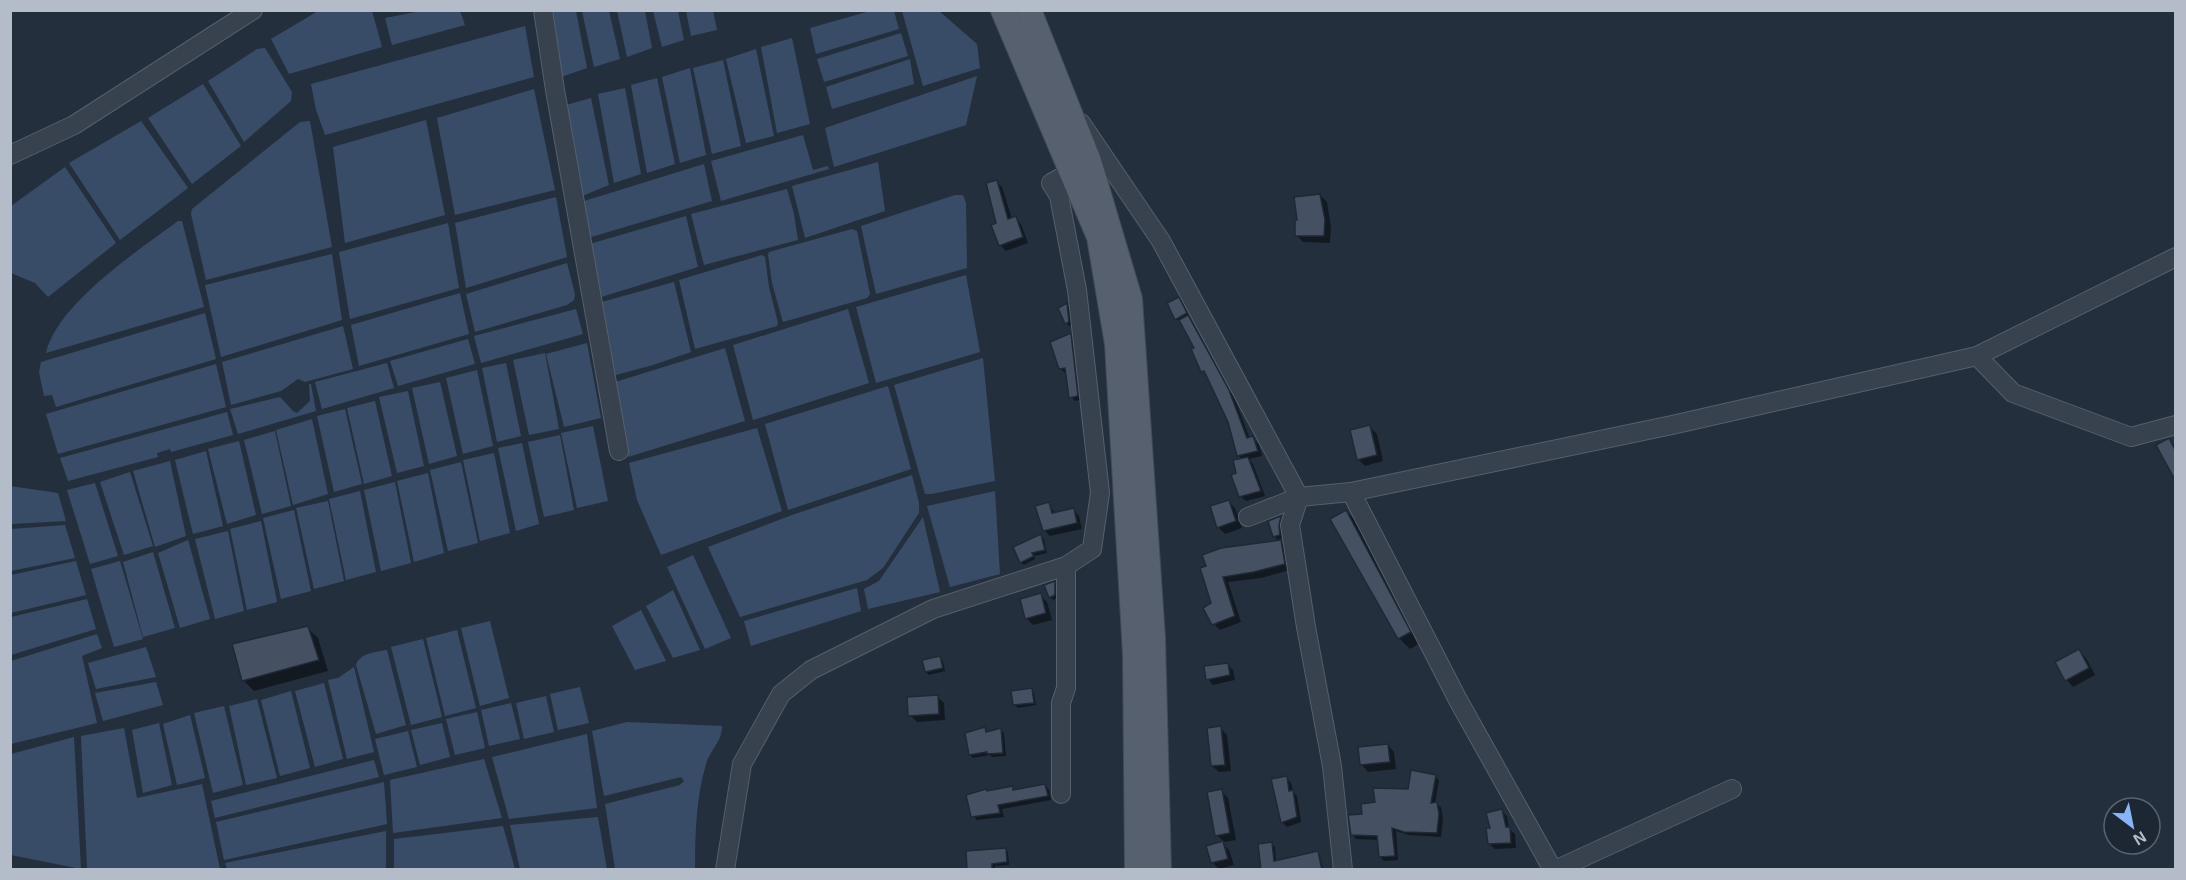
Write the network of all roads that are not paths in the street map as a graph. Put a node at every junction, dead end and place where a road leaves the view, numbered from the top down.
1 (253, 10) edge
2 (543, 10) edge
3 (1002, 10) edge
4 (1029, 10) edge
5 (1062, 94) junction
6 (10, 154) edge
7 (1081, 166) junction
8 (2175, 257) edge
9 (1977, 356) junction
10 (2175, 424) edge
11 (619, 451) dead end
12 (1351, 492) junction
13 (1299, 497) junction
14 (1248, 517) dead end
15 (1066, 566) junction
16 (1732, 789) dead end
17 (1061, 794) dead end
18 (725, 870) edge
19 (1137, 870) edge
20 (1159, 870) edge
21 (1343, 870) edge
22 (1554, 870) edge

1 - 6 street
2 - 11 street
3 - 7 main road
4 - 5 main road
5 - 7 main road
5 - 13 street
7 - 15 street
7 - 19 main road
7 - 20 main road
8 - 9 street
9 - 10 street
9 - 12 street
12 - 13 street
12 - 22 street
13 - 14 street
13 - 21 street
15 - 17 street
15 - 18 street
16 - 22 street

